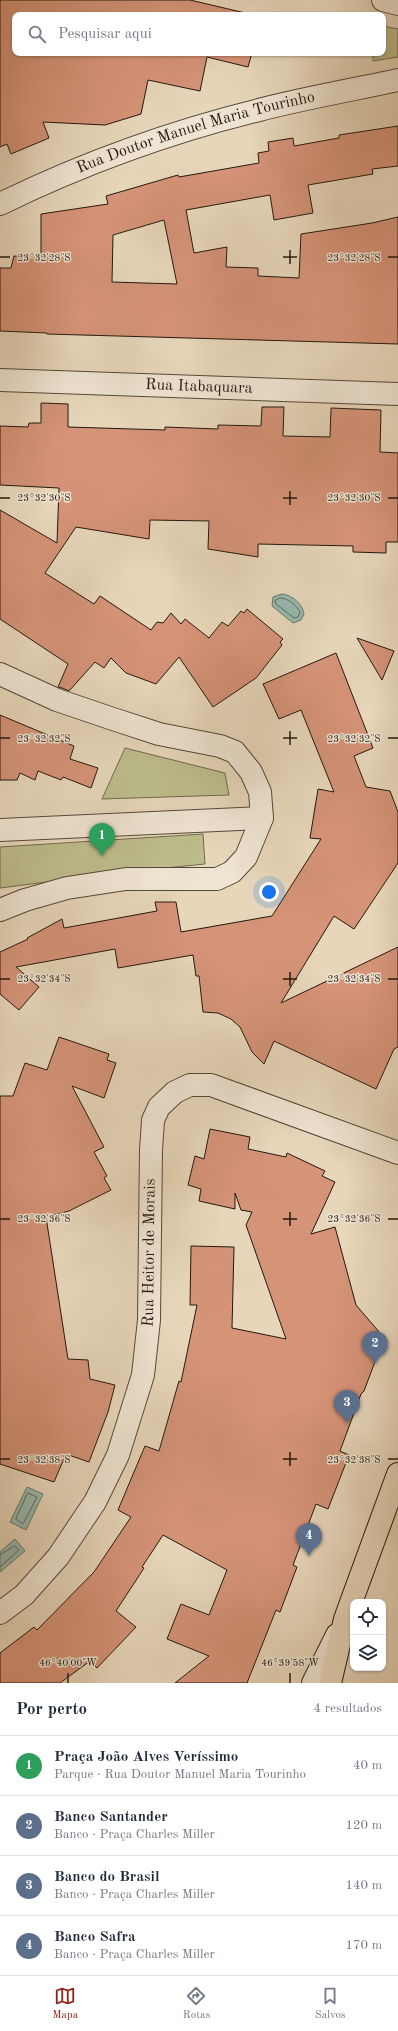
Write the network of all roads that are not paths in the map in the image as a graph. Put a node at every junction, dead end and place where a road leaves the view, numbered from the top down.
1 (383, 0) edge
2 (398, 4) edge
3 (398, 80) edge
4 (0, 204) edge
5 (0, 380) edge
6 (398, 394) edge
7 (0, 674) edge
8 (262, 818) junction
9 (0, 830) edge
10 (0, 910) edge
11 (398, 1153) edge
12 (398, 1474) edge
13 (0, 1613) edge
14 (345, 1620) junction
15 (313, 1683) edge
16 (330, 1683) edge

1 - 2 street
3 - 4 street, Rua Doutor Manuel Maria Tourinho
5 - 6 street, Rua Itabaquara
7 - 8 street
8 - 9 street
8 - 10 street
11 - 13 street, Rua Heitor de Morais
12 - 14 main road
14 - 15 street
14 - 16 main road

